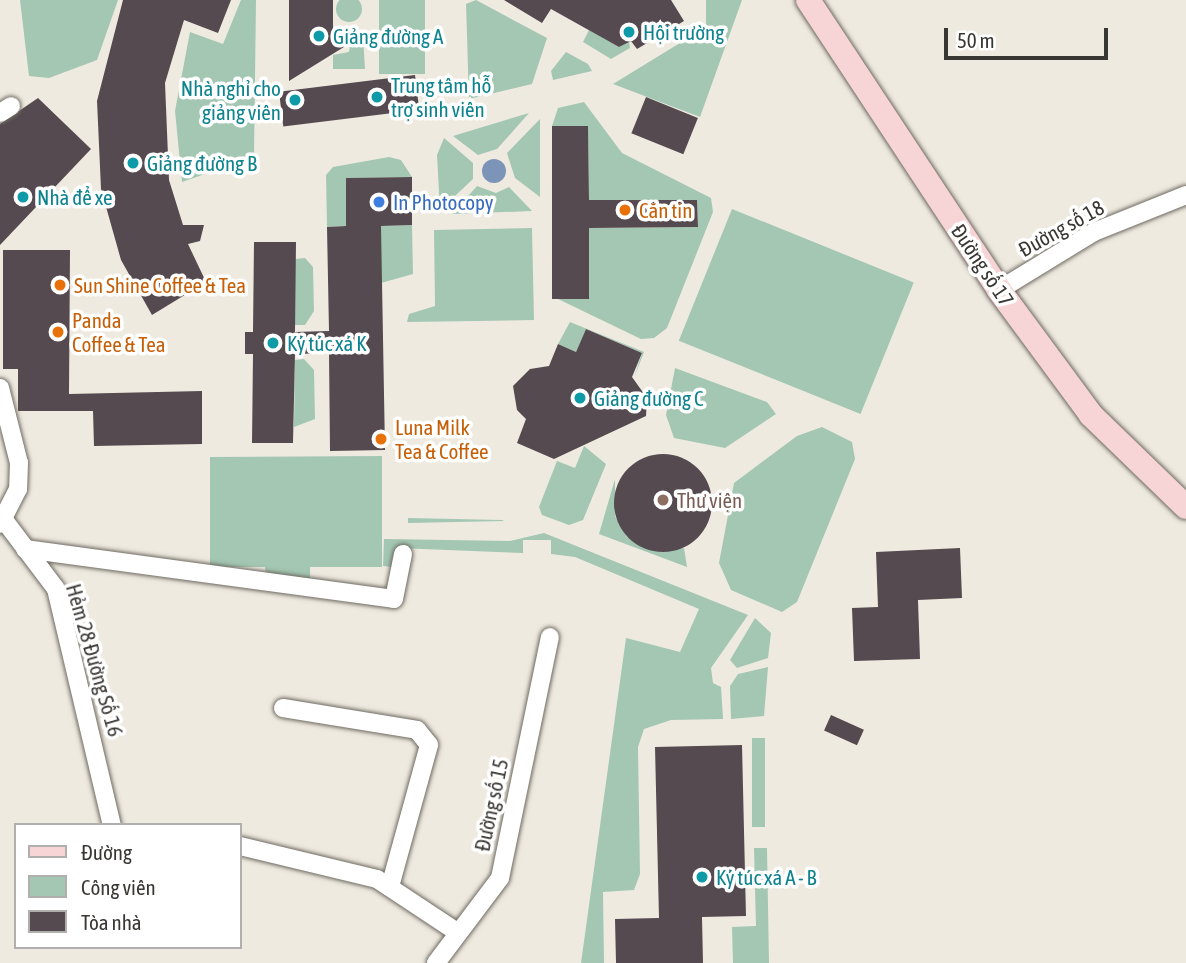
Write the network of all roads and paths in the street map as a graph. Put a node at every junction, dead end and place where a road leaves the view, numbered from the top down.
1 (808, 0) edge
2 (1186, 195) edge
3 (999, 290) junction
4 (0, 388) edge
5 (1186, 507) edge
6 (2, 522) edge
7 (25, 549) junction
8 (403, 554) dead end
9 (550, 637) dead end
10 (283, 708) dead end
11 (112, 823) edge
12 (242, 846) edge
13 (390, 887) junction
14 (457, 932) junction
15 (436, 963) edge

1 - 3 street, Đường số 17
2 - 3 street, Đường số 18
3 - 5 street, Đường số 17
4 - 6 street
6 - 7 street, Hẻm 28 Đường Số 16
7 - 8 street
7 - 11 street, Hẻm 28 Đường Số 16
9 - 14 street, Đường số 15
10 - 13 street
12 - 13 street
13 - 14 street
14 - 15 street, Đường số 15

